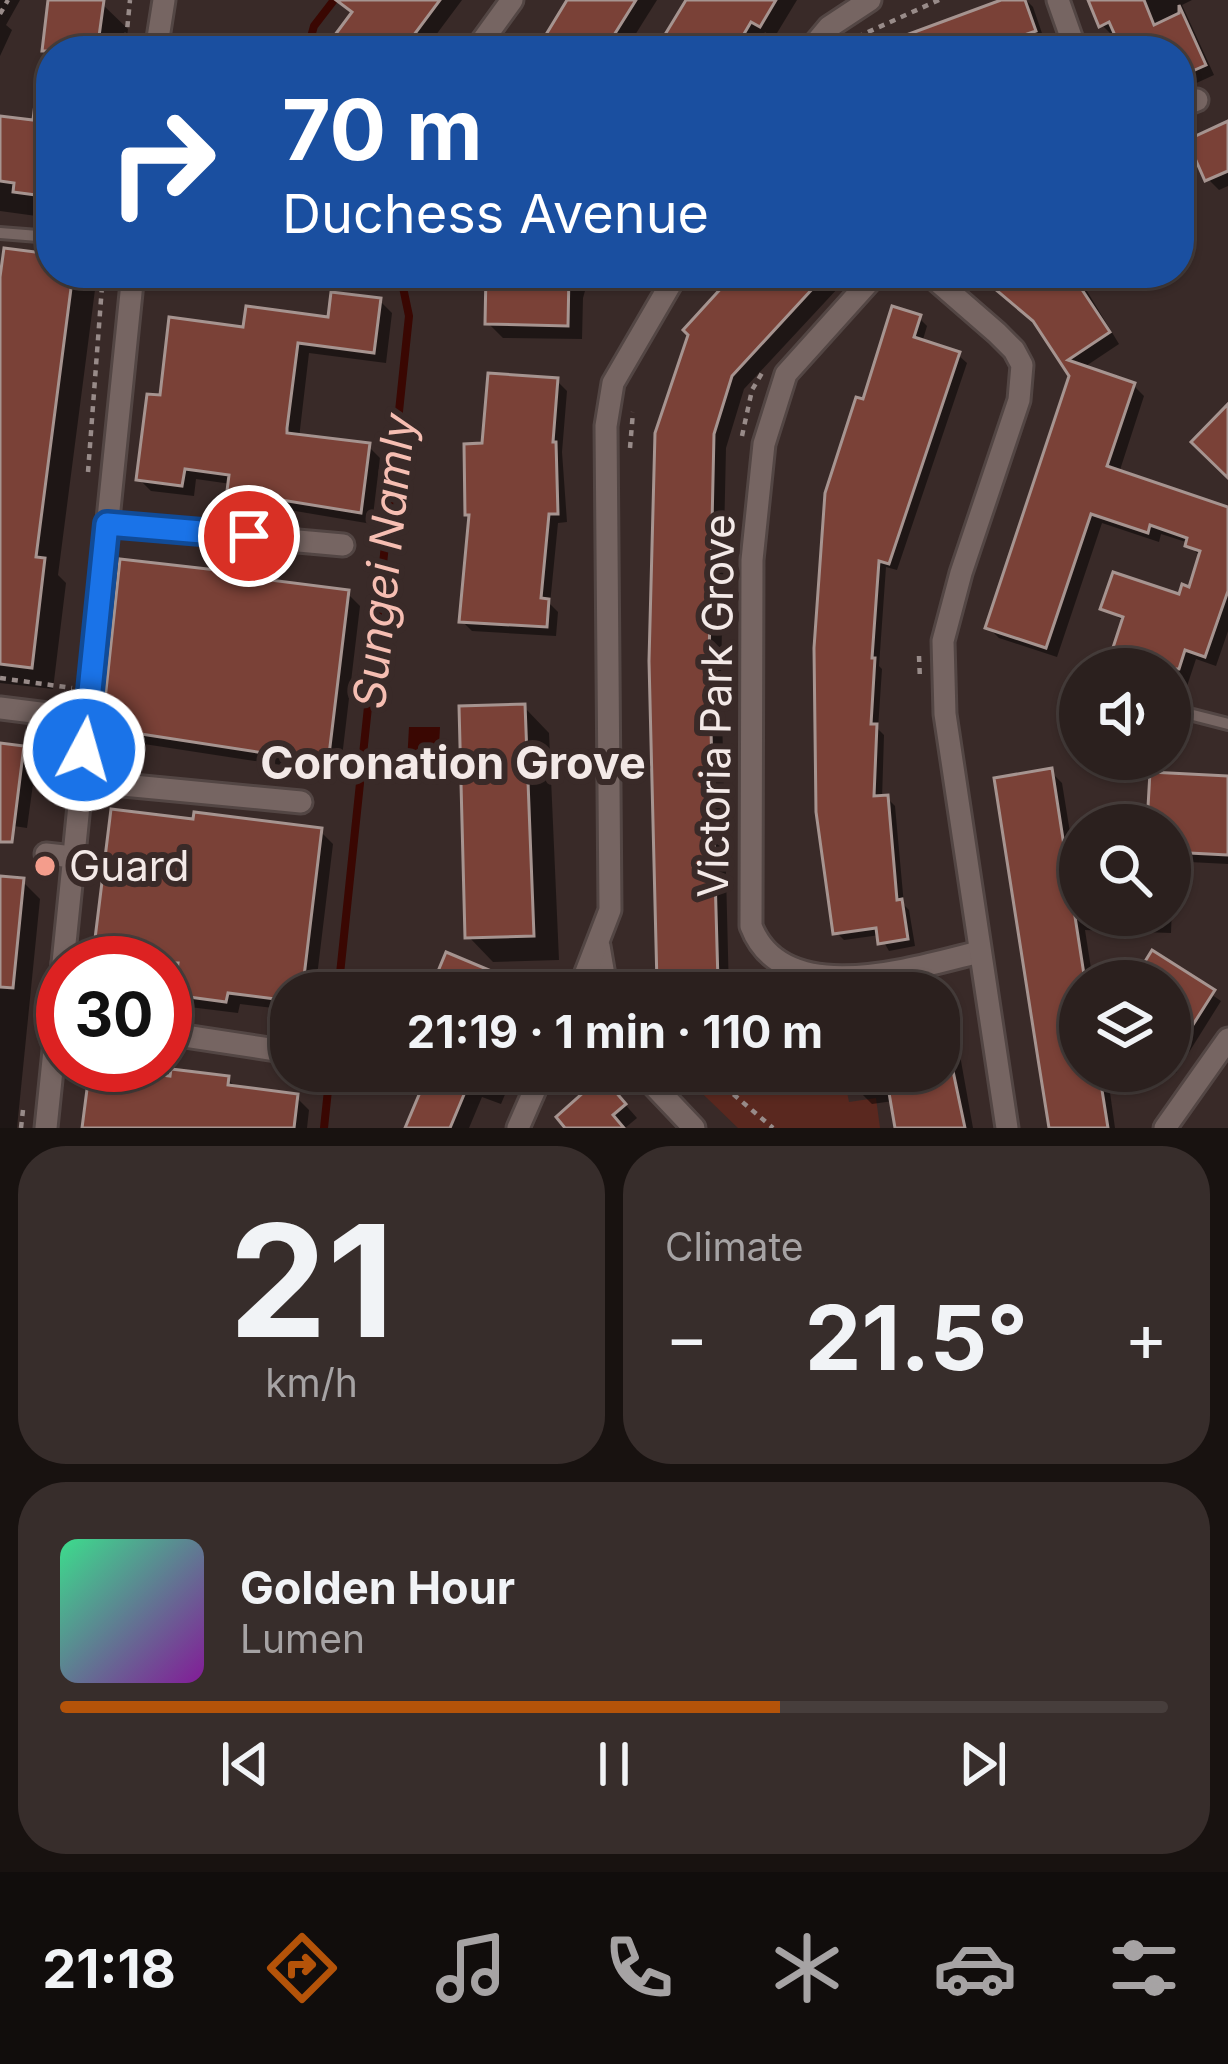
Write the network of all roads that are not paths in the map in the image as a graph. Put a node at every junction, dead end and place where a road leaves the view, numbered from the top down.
1 (164, 0) edge
2 (512, 0) edge
3 (870, 0) edge
4 (1058, 0) edge
5 (158, 36) edge
6 (486, 36) edge
7 (822, 36) edge
8 (1071, 36) edge
9 (0, 233) edge
10 (36, 236) edge
11 (132, 288) edge
12 (668, 288) edge
13 (863, 288) edge
14 (945, 288) edge
15 (107, 524) junction
16 (343, 545) dead end
17 (0, 708) edge
18 (1192, 715) dead end
19 (88, 719) junction
20 (1228, 724) edge
21 (81, 781) junction
22 (301, 802) dead end
23 (46, 854) dead end
24 (74, 857) junction
25 (66, 936) edge
26 (599, 946) junction
27 (979, 952) junction
28 (587, 972) edge
29 (603, 972) edge
30 (192, 1038) edge
31 (1228, 1039) edge
32 (270, 1049) edge
33 (51, 1092) edge
34 (534, 1092) edge
35 (660, 1092) edge
36 (46, 1128) edge
37 (518, 1128) edge
38 (694, 1128) edge
39 (1007, 1128) edge
40 (1165, 1128) edge

1 - 5 street
2 - 6 street
3 - 7 street
4 - 8 street
9 - 10 lane
11 - 15 street
12 - 26 street
13 - 27 street, Victoria Park Grove
14 - 27 street
15 - 16 street
15 - 19 street
17 - 19 street
18 - 20 lane
19 - 21 street
21 - 22 street
21 - 24 street
23 - 24 street
24 - 25 street
26 - 28 street
26 - 29 street
27 - 39 street
30 - 32 street
31 - 40 street
33 - 36 street
34 - 37 street
35 - 38 street

